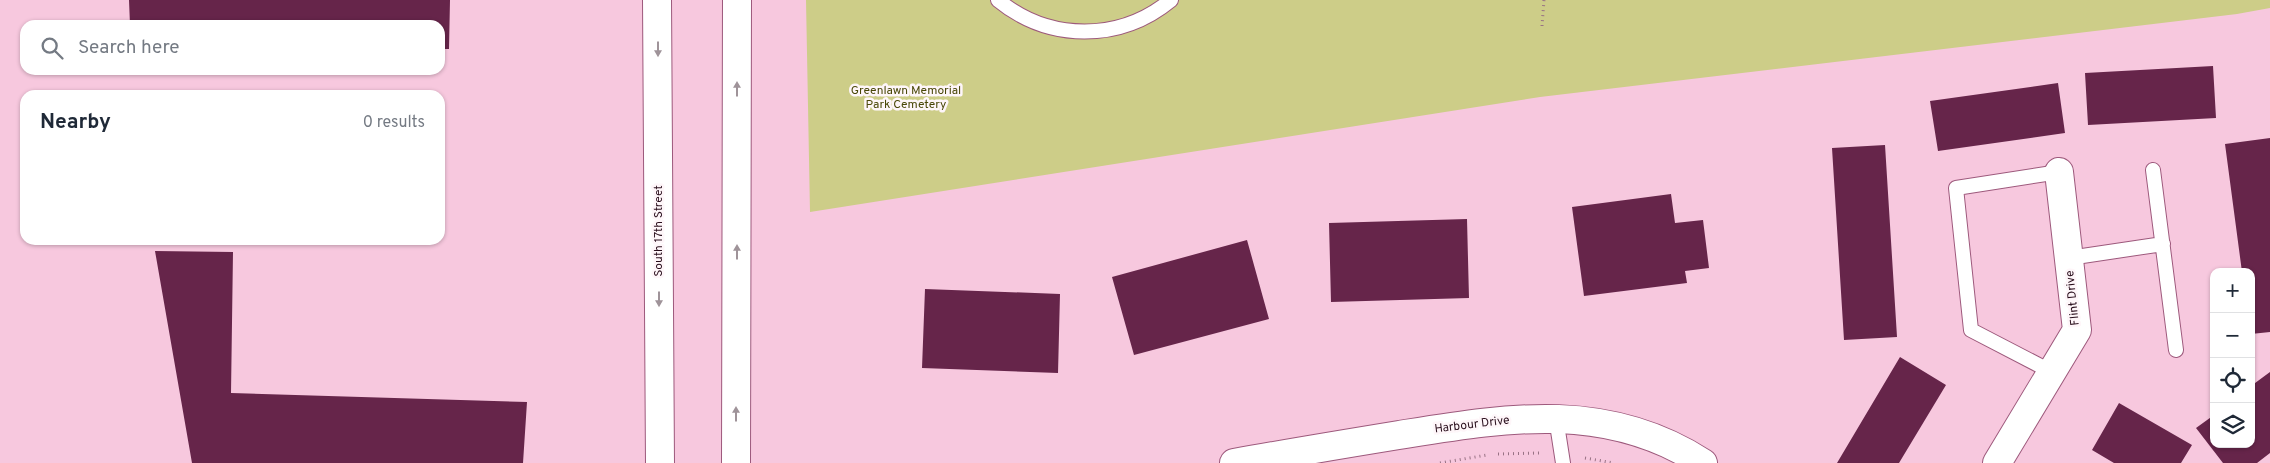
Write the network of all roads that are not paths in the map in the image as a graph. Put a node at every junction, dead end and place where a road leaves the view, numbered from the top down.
1 (657, 0) edge
2 (737, 0) edge
3 (998, 0) edge
4 (1171, 0) edge
5 (2153, 170) dead end
6 (2059, 172) joint
7 (2163, 244) junction
8 (2069, 258) junction
9 (2176, 350) dead end
10 (2052, 372) junction
11 (1556, 418) junction
12 (1562, 458) edge
13 (660, 463) edge
14 (736, 463) edge
15 (1234, 463) edge
16 (1703, 463) edge
17 (1997, 463) edge

1 -> 13 main road, South 17th Street
14 -> 2 main road
3 - 4 lane
5 - 7 lane
6 - 8 main road, Flint Drive
6 - 10 lane
7 - 8 lane
7 - 9 lane
8 - 10 main road, Flint Drive
10 - 17 main road, Flint Drive
11 - 12 lane
11 - 15 main road, Harbour Drive
11 - 16 main road, Harbour Drive

